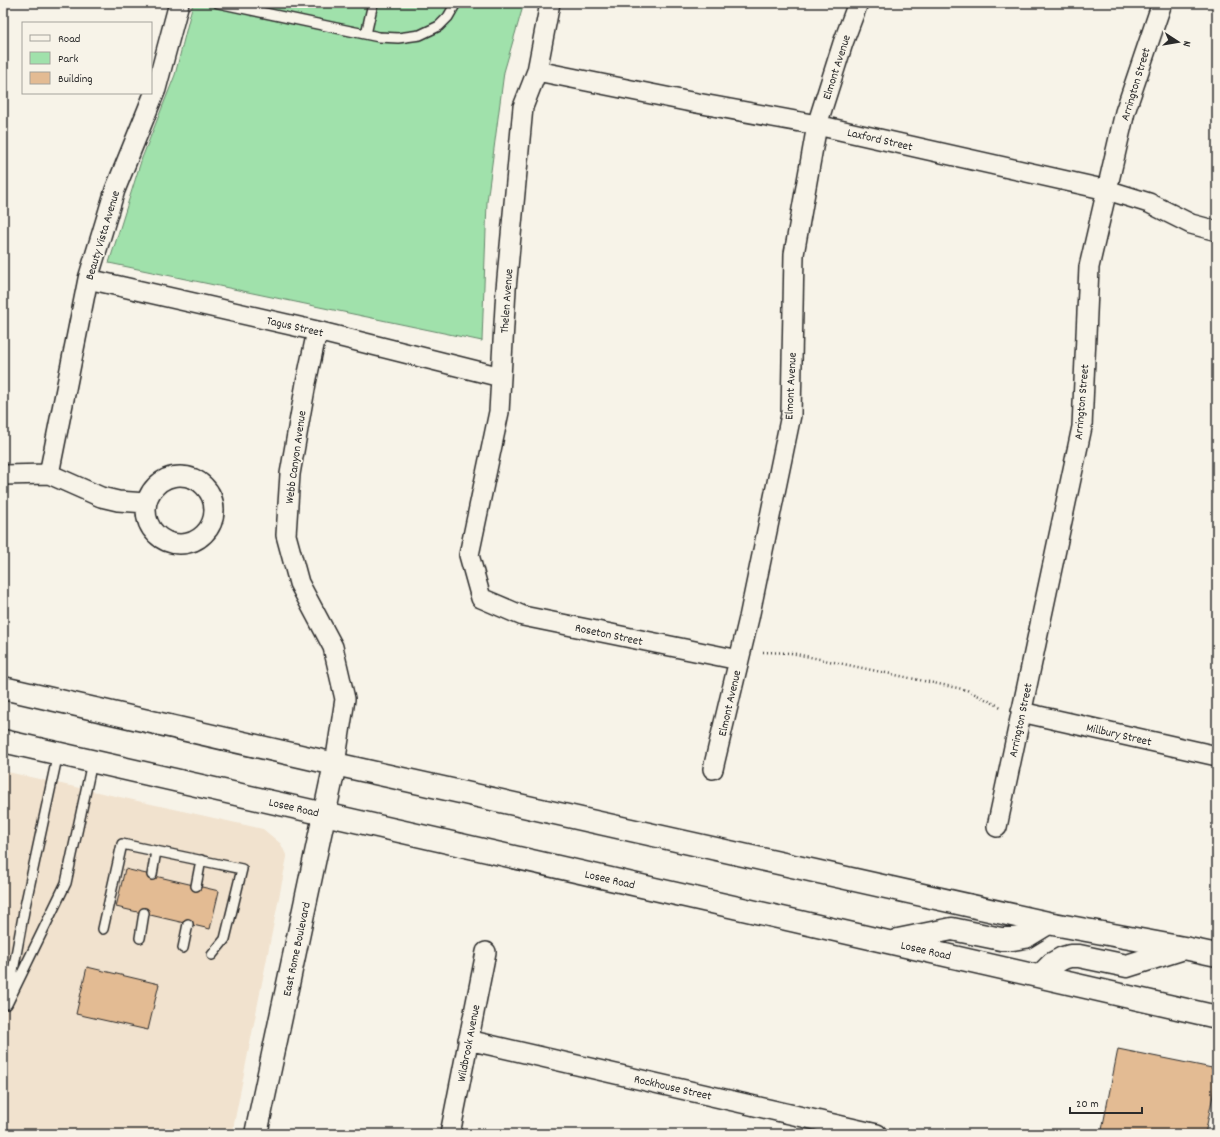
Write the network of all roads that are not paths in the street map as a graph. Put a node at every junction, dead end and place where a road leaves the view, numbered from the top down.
1 (179, 3) edge
2 (218, 3) edge
3 (373, 3) edge
4 (456, 3) edge
5 (550, 3) edge
6 (858, 3) edge
7 (1162, 3) edge
8 (366, 34) junction
9 (537, 71) junction
10 (817, 125) junction
11 (1107, 190) junction
12 (1217, 231) edge
13 (88, 279) junction
14 (317, 331) junction
15 (501, 377) junction
16 (3, 474) edge
17 (49, 474) junction
18 (146, 503) dead end
19 (481, 598) joint
20 (739, 660) junction
21 (3, 688) edge
22 (1021, 712) junction
23 (3, 741) edge
24 (58, 753) junction
25 (1217, 756) edge
26 (92, 762) junction
27 (335, 764) junction
28 (713, 769) dead end
29 (325, 814) junction
30 (997, 827) dead end
31 (156, 851) junction
32 (201, 860) junction
33 (152, 876) dead end
34 (196, 886) dead end
35 (144, 913) dead end
36 (1048, 923) junction
37 (188, 924) dead end
38 (103, 930) dead end
39 (140, 938) dead end
40 (888, 942) junction
41 (183, 948) dead end
42 (1184, 948) junction
43 (486, 952) dead end
44 (212, 955) dead end
45 (1217, 955) edge
46 (1040, 976) junction
47 (5, 1003) edge
48 (1217, 1017) edge
49 (468, 1040) junction
50 (871, 1133) edge
51 (256, 1134) edge
52 (450, 1134) edge

1 - 13 street, Beauty Vista Avenue
2 - 8 lane
3 - 8 lane
4 - 8 lane
5 - 9 street, Thelen Avenue
6 - 10 street, Elmont Avenue
7 - 11 street, Arrington Street
9 - 10 street, Laxford Street
9 - 15 street, Thelen Avenue
10 - 11 street, Laxford Street
10 - 20 street, Elmont Avenue
11 - 12 street, Laxford Street
11 - 22 street, Arrington Street
13 - 14 street, Tagus Street
13 - 17 street, Beauty Vista Avenue
14 - 15 street, Tagus Street
14 - 27 street, Webb Canyon Avenue
15 - 19 street, Thelen Avenue
16 - 17 street
17 - 18 street
19 - 20 street, Roseton Street
20 - 28 street, Elmont Avenue
21 - 27 main road
22 - 25 street, Millbury Street
22 - 30 street, Arrington Street
23 - 24 main road, Losee Road
24 - 26 main road, Losee Road
24 - 47 lane
26 - 29 main road, Losee Road
26 - 47 lane
27 - 29 main road, East Rome Boulevard
27 - 36 main road
29 - 40 main road, Losee Road
29 - 51 main road, East Rome Boulevard
31 - 32 lane
31 - 33 lane
31 - 38 lane
32 - 34 lane
32 - 44 lane
35 - 39 lane
36 - 40 main road
36 - 42 main road
37 - 41 lane
40 - 46 main road, Losee Road
42 - 45 main road
42 - 46 main road
43 - 49 street, Wildbrook Avenue
46 - 48 main road, Losee Road
49 - 50 street, Rockhouse Street
49 - 52 street, Wildbrook Avenue

